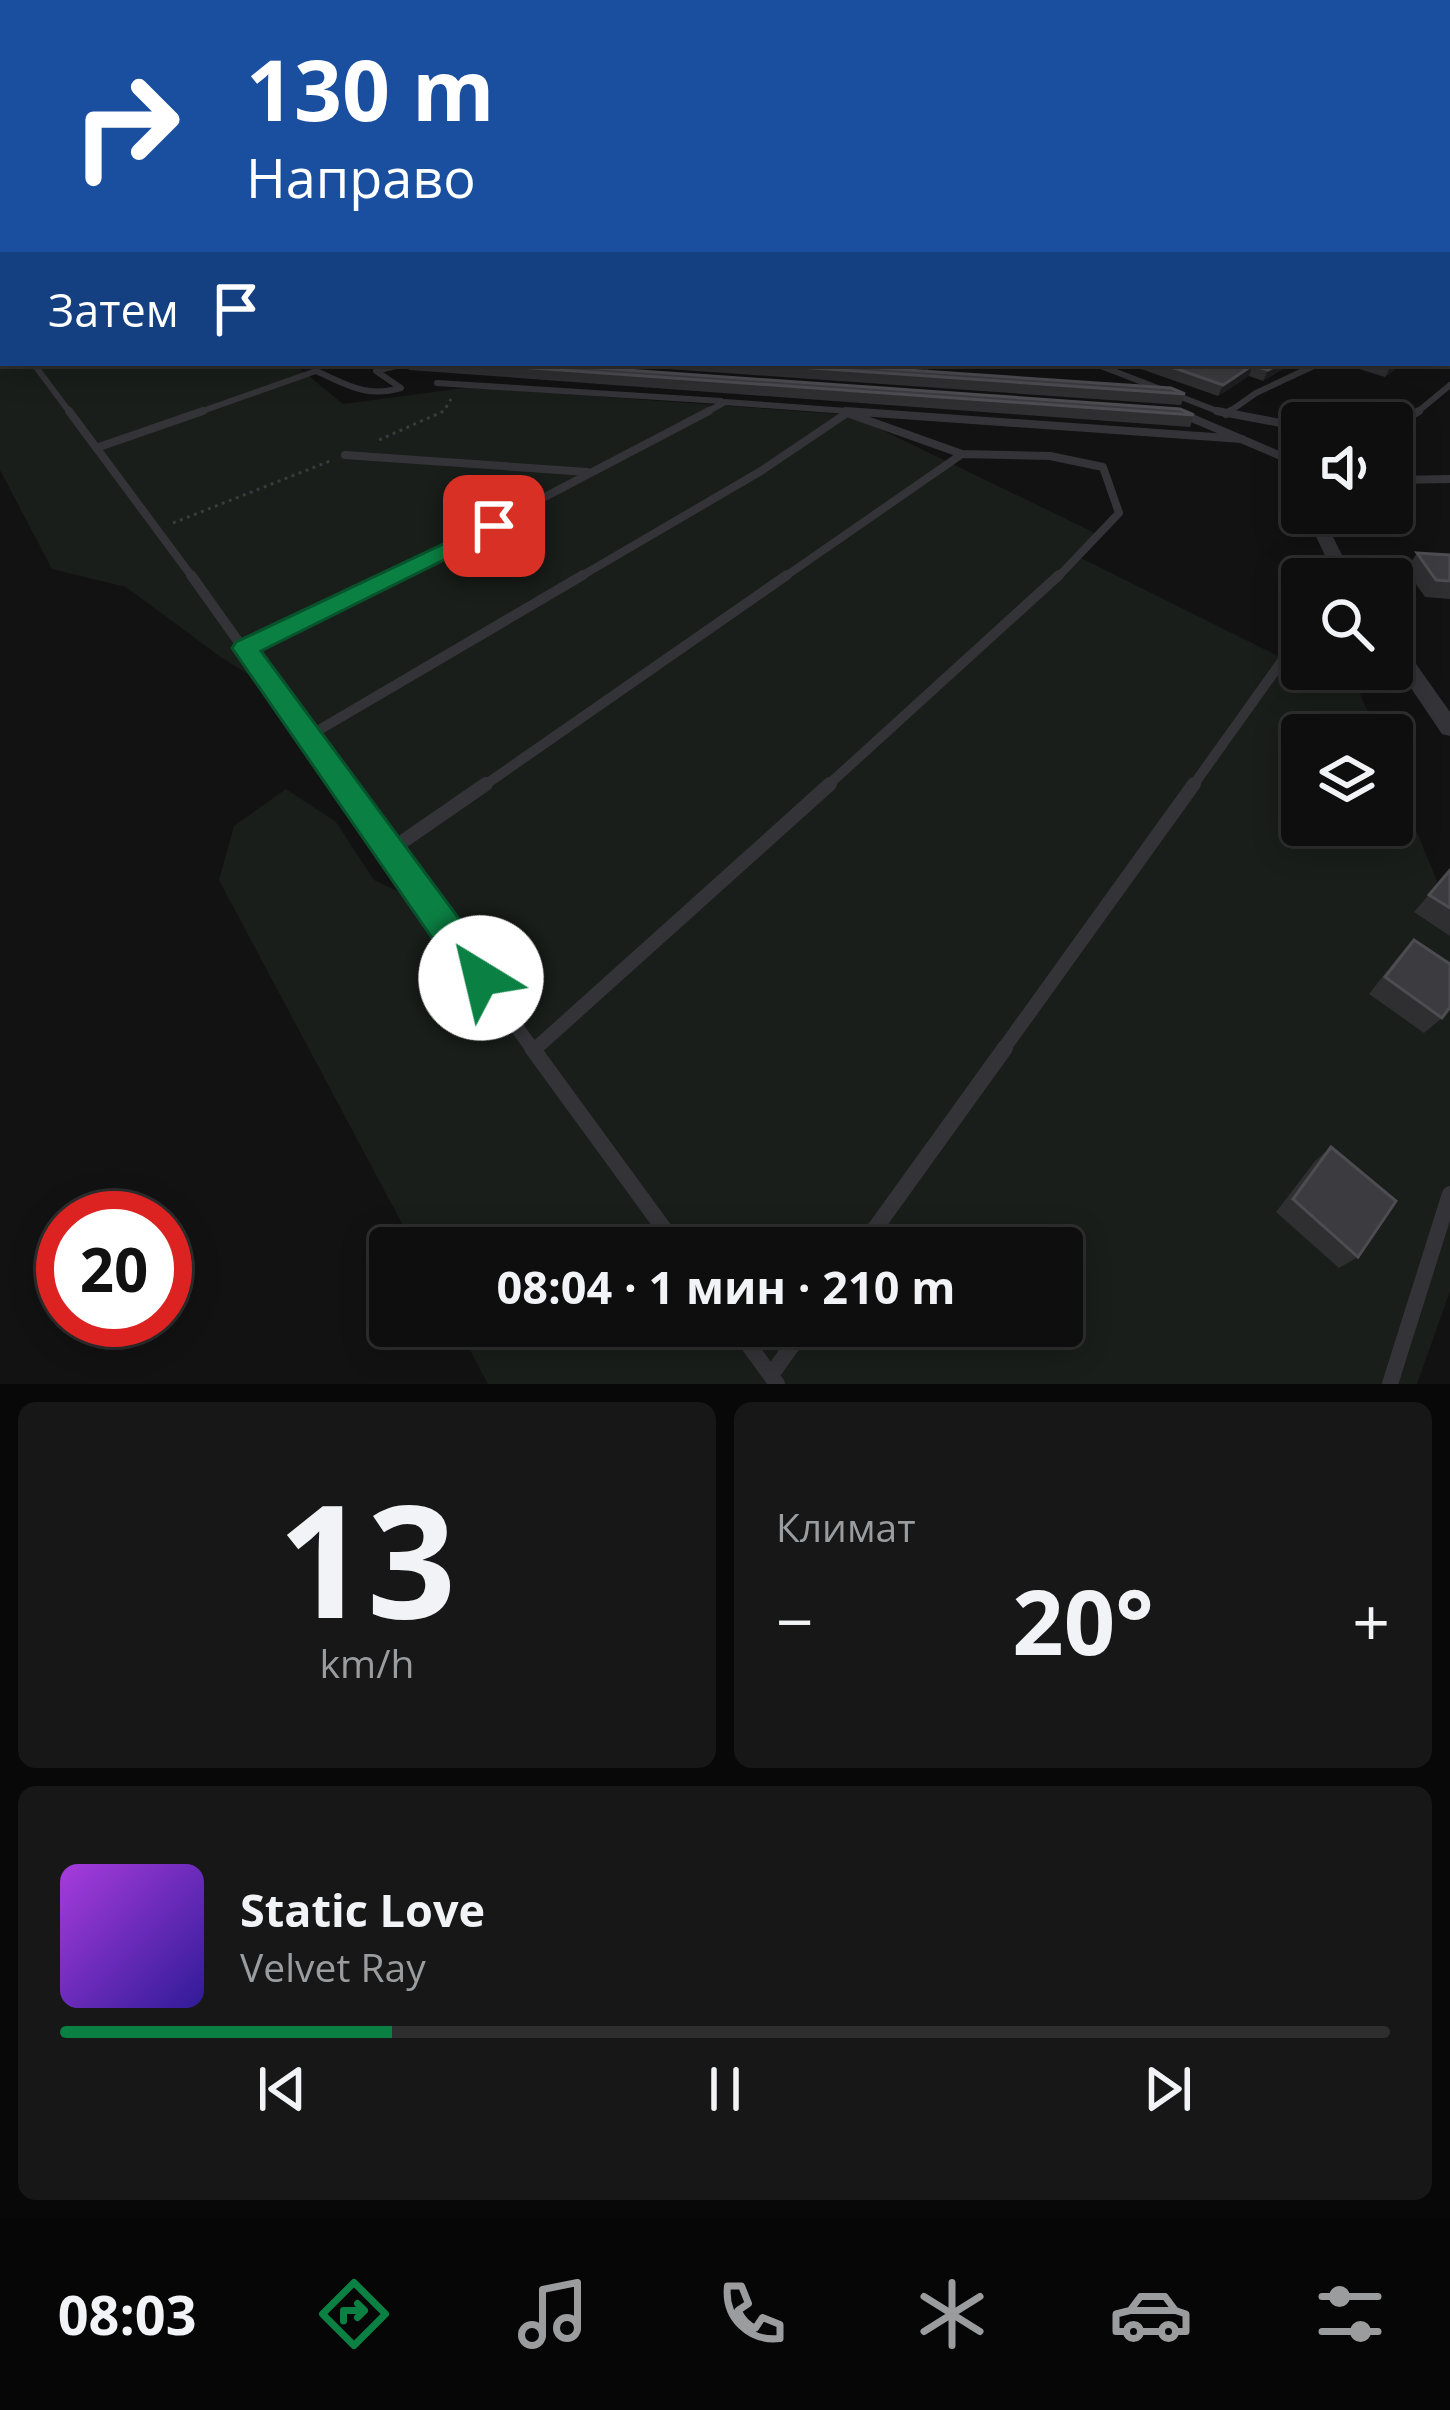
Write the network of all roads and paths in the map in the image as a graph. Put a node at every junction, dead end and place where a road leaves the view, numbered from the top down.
1 (34, 366) edge
2 (395, 366) edge
3 (1101, 366) edge
4 (1314, 366) edge
5 (660, 376) edge
6 (437, 383) dead end
7 (1450, 385) edge
8 (651, 395) junction
9 (725, 402) junction
10 (1175, 412) edge
11 (847, 413) junction
12 (1226, 414) junction
13 (1413, 416) edge
14 (1281, 423) edge
15 (1242, 440) junction
16 (96, 448) junction
17 (962, 454) junction
18 (345, 455) dead end
19 (1281, 456) edge
20 (591, 472) junction
21 (1450, 479) edge
22 (1413, 480) edge
23 (245, 648) junction
24 (1281, 662) edge
25 (1413, 675) edge
26 (1450, 728) edge
27 (307, 737) junction
28 (388, 850) junction
29 (534, 1050) junction
30 (1450, 1194) edge
31 (663, 1227) edge
32 (876, 1227) edge
33 (750, 1347) edge
34 (794, 1347) edge
35 (774, 1380) edge
36 (1390, 1384) edge

1 - 16 lane
2 - 16 lane
3 - 12 lane
4 - 12 lane
5 - 8 lane
6 - 8 lane
7 - 13 lane
8 - 9 lane
9 - 11 lane
9 - 20 lane
10 - 15 lane
11 - 15 lane
11 - 17 lane
11 - 27 lane
12 - 14 lane
15 - 19 lane
16 - 23 lane
17 - 28 lane
17 - 29 lane
18 - 20 lane
20 - 23 lane
21 - 22 lane
23 - 27 lane
24 - 32 lane
25 - 26 street
27 - 28 lane
28 - 29 lane
29 - 31 lane
30 - 36 lane
33 - 35 lane
34 - 35 lane

